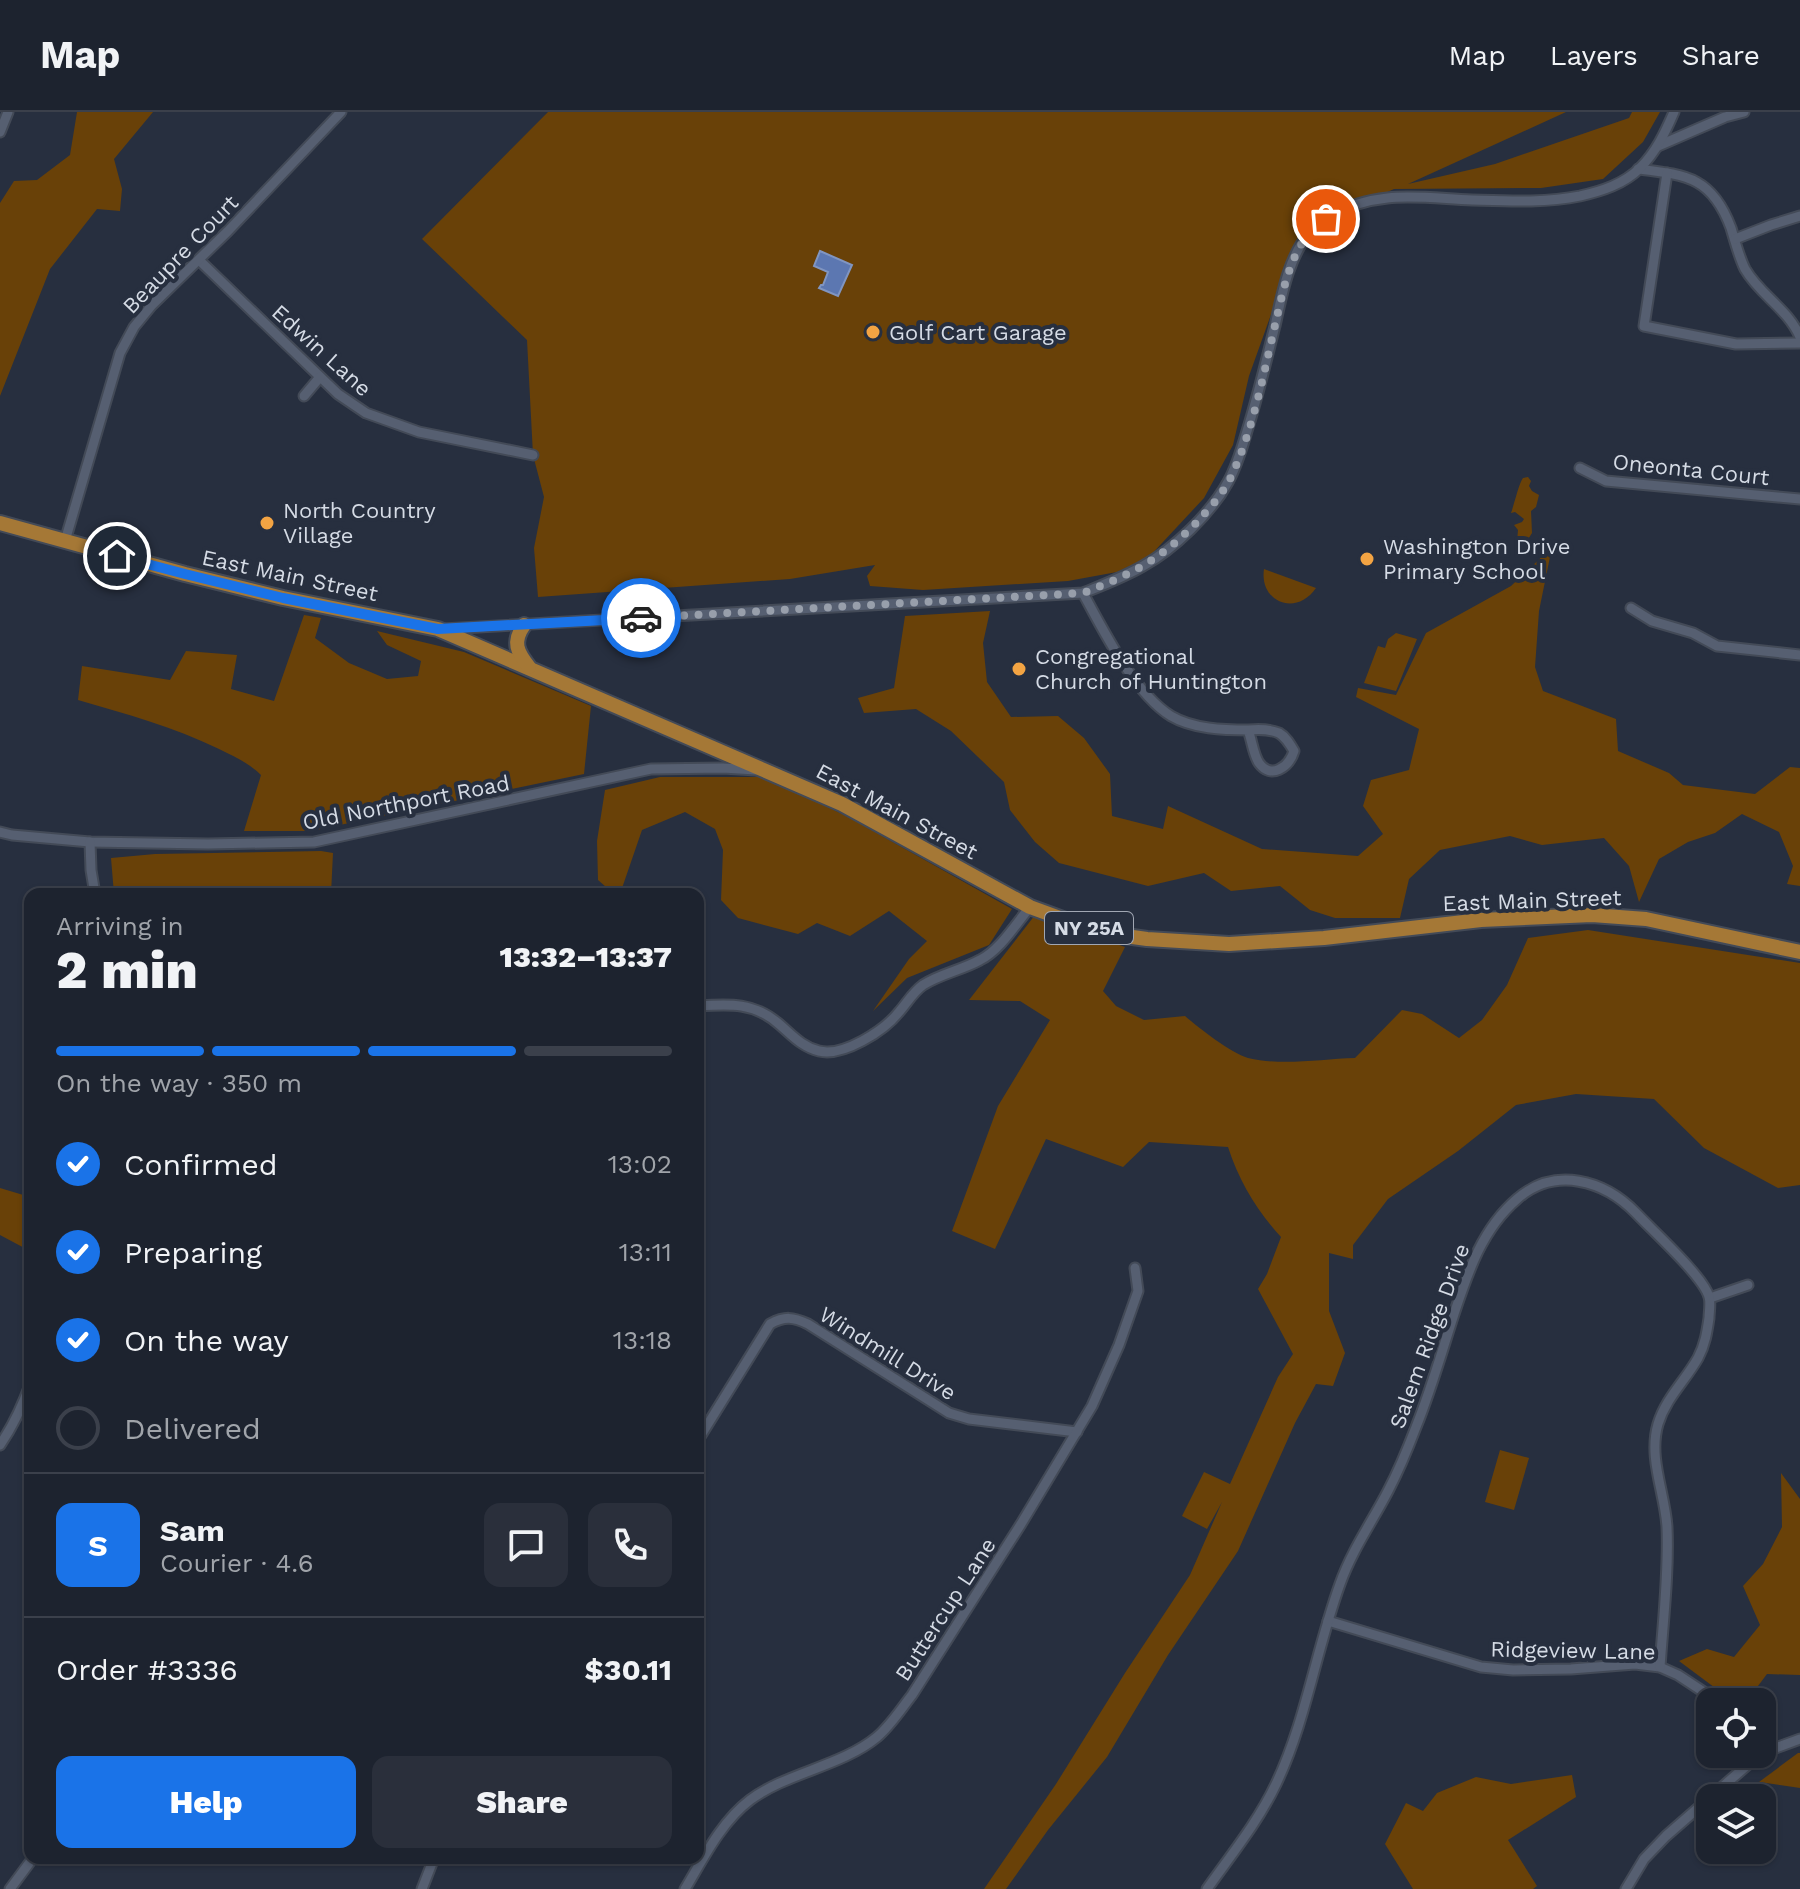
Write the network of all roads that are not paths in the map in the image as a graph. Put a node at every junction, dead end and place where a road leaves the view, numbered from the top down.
1 (8, 112) edge
2 (341, 112) edge
3 (1674, 112) edge
4 (1744, 112) edge
5 (0, 132) edge
6 (1658, 146) junction
7 (1638, 169) junction
8 (1667, 173) junction
9 (1800, 216) edge
10 (1735, 239) junction
11 (199, 260) junction
12 (1800, 340) edge
13 (320, 377) junction
14 (304, 396) dead end
15 (533, 455) dead end
16 (1580, 468) dead end
17 (1800, 499) edge
18 (0, 523) edge
19 (65, 541) junction
20 (1083, 593) junction
21 (1631, 608) dead end
22 (524, 625) junction
23 (438, 629) junction
24 (1800, 655) edge
25 (529, 667) junction
26 (1248, 730) junction
27 (769, 771) junction
28 (0, 832) edge
29 (90, 842) junction
30 (94, 888) edge
31 (1030, 907) junction
32 (1800, 952) edge
33 (704, 1006) edge
34 (1135, 1268) dead end
35 (1748, 1285) dead end
36 (1710, 1298) junction
37 (24, 1399) edge
38 (704, 1430) edge
39 (1077, 1432) junction
40 (0, 1445) edge
41 (1328, 1621) junction
42 (1660, 1667) junction
43 (1698, 1688) edge
44 (1800, 1739) edge
45 (1776, 1748) edge
46 (1745, 1768) edge
47 (704, 1858) edge
48 (29, 1864) edge
49 (432, 1864) edge
50 (700, 1864) edge
51 (10, 1889) edge
52 (422, 1889) edge
53 (685, 1889) edge
54 (1207, 1889) edge
55 (1626, 1889) edge

1 - 5 street
2 - 11 street, Beaupre Court
3 - 6 street
4 - 6 street
6 - 7 street
7 - 8 street
7 - 20 street
8 - 10 street
8 - 12 street
9 - 10 street
10 - 12 street
11 - 13 street, Edwin Lane
11 - 19 street, Beaupre Court
13 - 14 street
13 - 15 street, Edwin Lane
16 - 17 street, Oneonta Court
18 - 19 main road, East Main Street / NY 25A
19 - 23 main road, East Main Street / NY 25A
20 - 22 street
20 - 26 street
21 - 24 street
22 - 23 street
22 - 25 main road
23 - 25 main road, East Main Street / NY 25A
25 - 27 main road, East Main Street / NY 25A
26 - 26 street
27 - 29 street, Old Northport Road
27 - 31 main road, East Main Street / NY 25A
28 - 29 street, Old Northport Road
29 - 30 street
31 - 32 main road, East Main Street / NY 25A
31 - 33 street
34 - 39 street, Buttercup Lane
35 - 36 street
36 - 41 street, Salem Ridge Drive
36 - 42 street
37 - 40 street
38 - 39 street, Windmill Drive
39 - 47 street, Buttercup Lane
41 - 42 street, Ridgeview Lane
41 - 54 street, Salem Ridge Drive
42 - 43 street, Ridgeview Lane
44 - 45 street
46 - 55 street
48 - 51 street
49 - 52 street
50 - 53 street, Buttercup Lane

